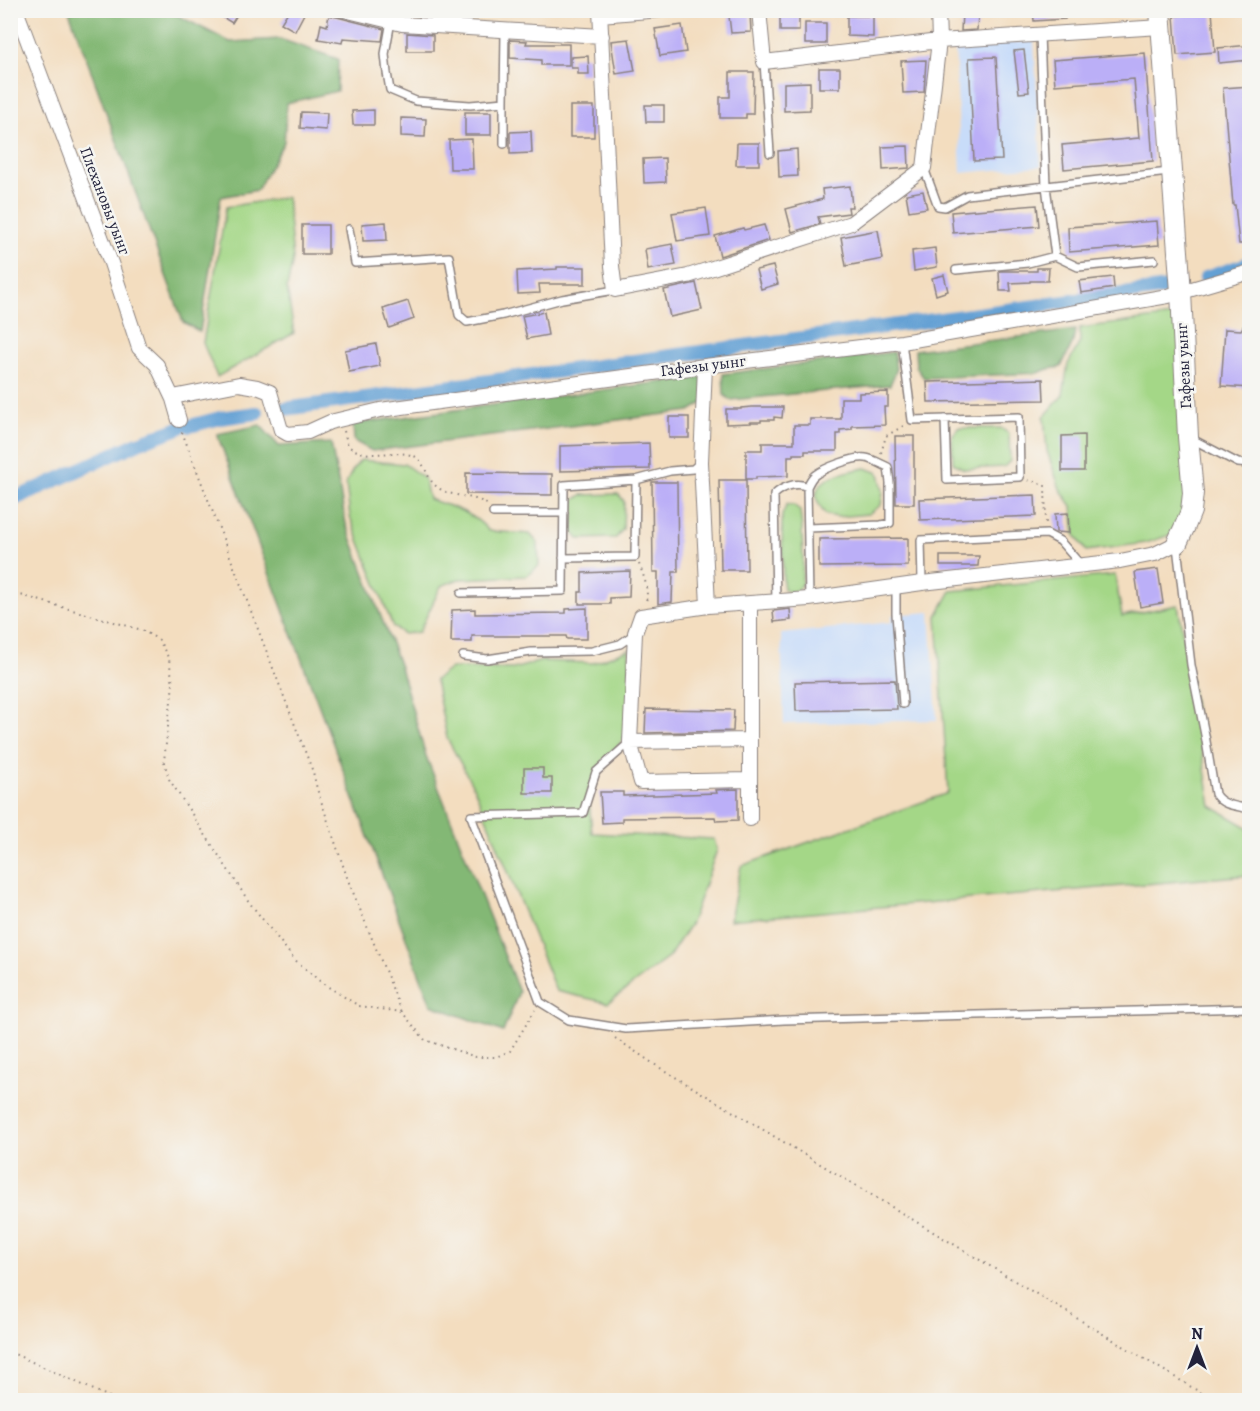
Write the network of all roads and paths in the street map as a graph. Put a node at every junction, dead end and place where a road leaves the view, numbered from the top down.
1 (12, 10) edge
2 (344, 10) edge
3 (662, 10) edge
4 (759, 10) edge
5 (938, 10) edge
6 (600, 13) edge
7 (1160, 19) edge
8 (391, 21) junction
9 (505, 30) junction
10 (1040, 35) junction
11 (602, 36) junction
12 (939, 41) junction
13 (764, 62) junction
14 (504, 102) junction
15 (504, 144) dead end
16 (770, 153) dead end
17 (924, 168) junction
18 (1172, 172) junction
19 (1046, 186) junction
20 (349, 229) dead end
21 (1055, 256) junction
22 (1154, 260) dead end
23 (956, 270) dead end
24 (1250, 272) edge
25 (615, 290) junction
26 (1180, 292) junction
27 (902, 342) junction
28 (705, 366) junction
29 (173, 399) junction
30 (945, 419) junction
31 (178, 420) dead end
32 (912, 420) junction
33 (330, 422) junction
34 (1188, 436) junction
35 (184, 440) dead end
36 (701, 462) junction
37 (879, 462) junction
38 (1250, 464) edge
39 (1020, 477) junction
40 (636, 480) junction
41 (807, 487) junction
42 (493, 513) joint
43 (564, 513) junction
44 (808, 528) junction
45 (1047, 534) junction
46 (1177, 543) junction
47 (635, 557) junction
48 (564, 558) junction
49 (1081, 565) junction
50 (922, 583) junction
51 (896, 587) junction
52 (10, 592) edge
53 (461, 593) dead end
54 (809, 599) junction
55 (776, 602) junction
56 (750, 604) junction
57 (708, 606) junction
58 (653, 615) junction
59 (635, 633) junction
60 (463, 656) dead end
61 (903, 704) dead end
62 (750, 740) junction
63 (630, 742) junction
64 (750, 780) junction
65 (1250, 809) edge
66 (750, 819) dead end
67 (540, 1002) junction
68 (1250, 1008) edge
69 (402, 1012) junction
70 (595, 1024) junction
71 (10, 1352) edge
72 (116, 1401) edge
73 (1213, 1401) edge

1 - 29 street, Плехановы уынг
2 - 8 street
3 - 6 street
4 - 13 street
5 - 12 street
6 - 11 street
7 - 10 street
7 - 18 street
8 - 9 street
8 - 14 lane
9 - 11 street
9 - 14 lane
10 - 12 street
10 - 19 lane
11 - 25 street
12 - 13 street
12 - 17 street
13 - 16 lane
14 - 15 lane
17 - 19 lane
17 - 25 street
18 - 19 lane
18 - 26 street
19 - 21 lane
20 - 25 lane
21 - 22 lane
21 - 23 lane
24 - 26 street
26 - 27 street, Гафезы уынг
26 - 34 street, Гафезы уынг
27 - 28 street, Гафезы уынг
27 - 32 lane
28 - 33 street, Гафезы уынг
28 - 36 street
29 - 31 street, Плехановы уынг
29 - 33 street, Гафезы уынг
30 - 32 lane
30 - 39 lane
30 - 39 lane
32 - 37 path
33 - 42 path
34 - 38 lane
34 - 46 street, Гафезы уынг
35 - 69 path
36 - 40 lane
36 - 57 street
37 - 41 lane
37 - 44 lane
39 - 45 path
40 - 43 lane
40 - 47 lane
41 - 44 lane
41 - 55 lane
42 - 43 lane
43 - 48 lane
44 - 54 lane
45 - 49 lane
45 - 50 lane
46 - 49 street
46 - 65 lane
47 - 48 lane
47 - 58 path
48 - 53 lane
49 - 50 street
50 - 51 street
51 - 54 street
51 - 61 lane
52 - 69 path
54 - 55 street
55 - 56 street
56 - 57 street
56 - 62 street
57 - 58 street
58 - 59 street
59 - 60 lane
59 - 63 street
62 - 63 street
62 - 64 street
63 - 64 street
63 - 67 lane
64 - 66 street
67 - 69 path
67 - 70 lane
68 - 70 lane
70 - 73 path
71 - 72 path

